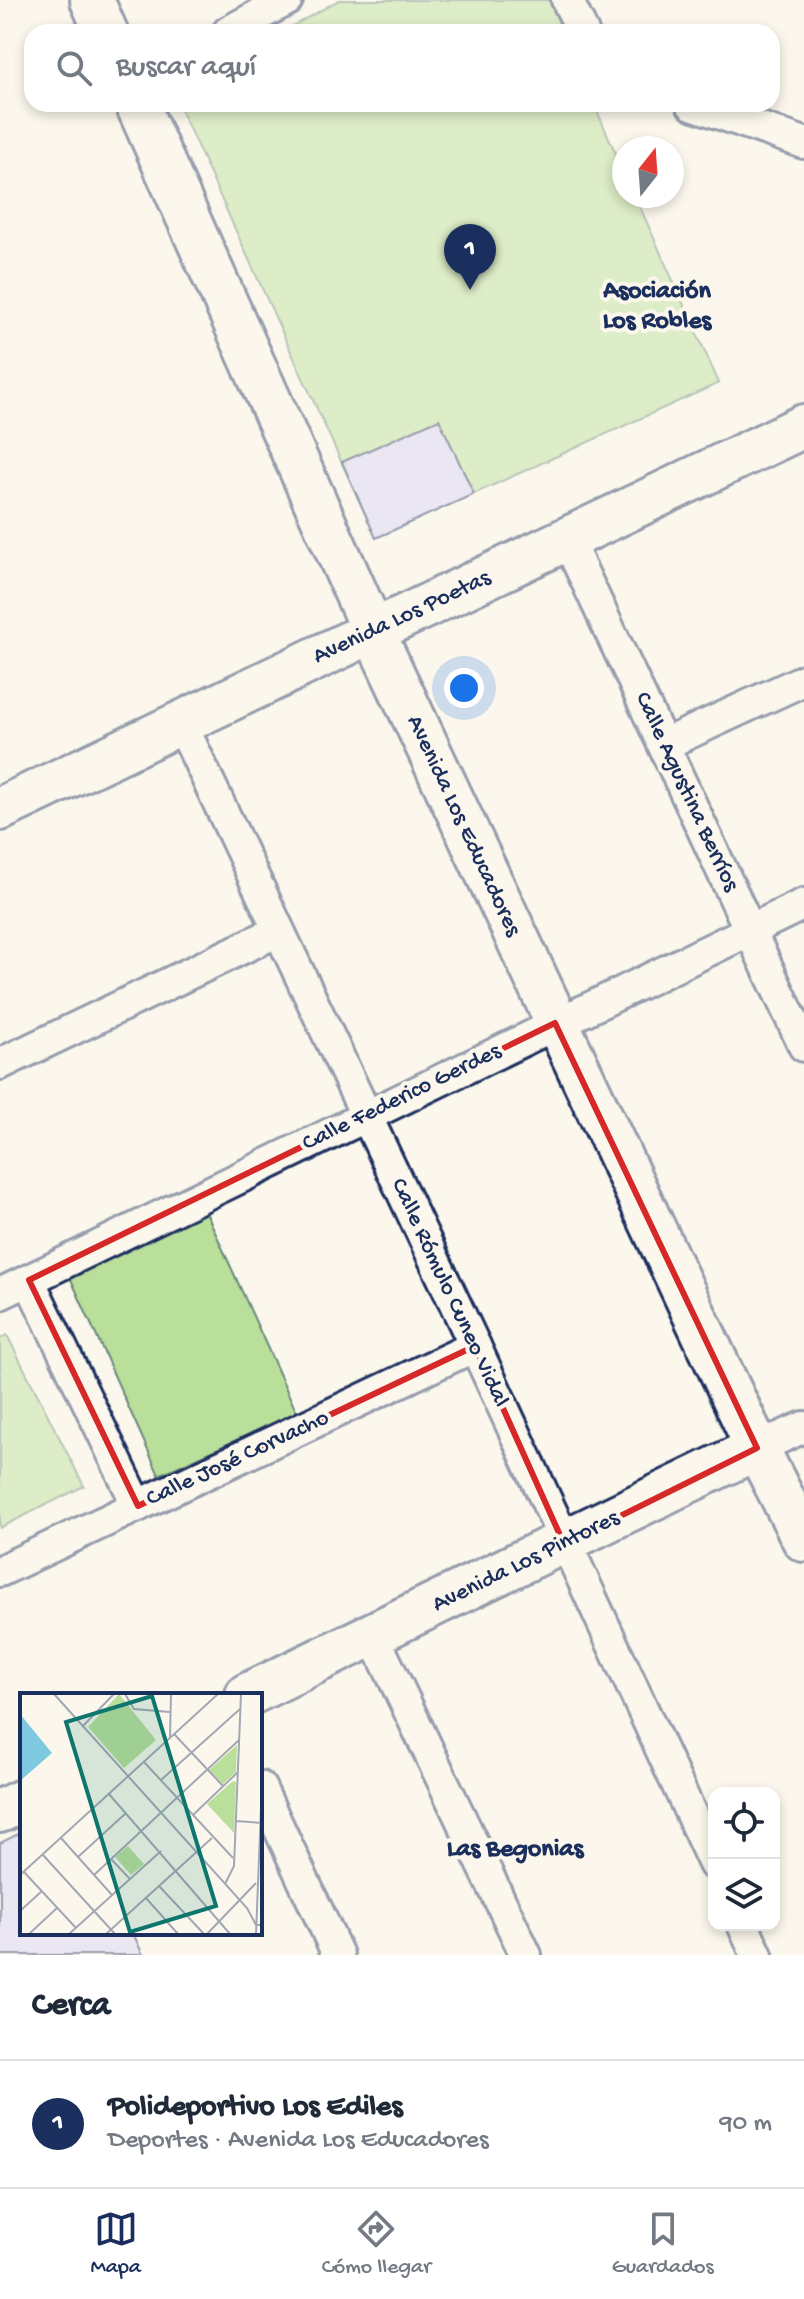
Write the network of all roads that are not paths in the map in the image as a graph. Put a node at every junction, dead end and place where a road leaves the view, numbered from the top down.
1 (92, 0) edge
2 (287, 0) edge
3 (567, 0) edge
4 (102, 24) edge
5 (243, 24) edge
6 (579, 24) edge
7 (141, 112) edge
8 (715, 112) edge
9 (804, 143) edge
10 (804, 426) edge
11 (567, 539) junction
12 (373, 631) junction
13 (804, 680) edge
14 (181, 723) junction
15 (665, 744) junction
16 (0, 809) edge
17 (804, 904) edge
18 (750, 930) junction
19 (278, 931) junction
20 (555, 1023) junction
21 (804, 1046) edge
22 (0, 1064) edge
23 (365, 1117) junction
24 (29, 1280) junction
25 (0, 1294) edge
26 (475, 1346) junction
27 (804, 1427) edge
28 (757, 1448) junction
29 (138, 1506) junction
30 (804, 1540) edge
31 (564, 1544) junction
32 (0, 1571) edge
33 (373, 1635) junction
34 (251, 1693) edge
35 (262, 1791) edge
36 (20, 1802) edge
37 (0, 1811) edge
38 (712, 1859) edge
39 (746, 1931) edge
40 (338, 1955) edge
41 (526, 1955) edge
42 (757, 1955) edge

1 - 4 street
2 - 5 street
3 - 6 street
7 - 12 street, Avenida Los Educadores
8 - 9 street
10 - 11 street, Avenida Los Poetas
11 - 12 street, Avenida Los Poetas
11 - 15 street, Calle Agustina Berríos
12 - 14 street, Avenida Los Poetas
12 - 20 street, Avenida Los Educadores
13 - 15 street
14 - 16 street, Avenida Los Poetas
14 - 19 street, Calle Rómulo Cuneo Vidal
15 - 18 street, Calle Agustina Berríos
17 - 18 street, Calle Federico Gerdes
18 - 20 street, Calle Federico Gerdes
18 - 21 street, Calle Agustina Berríos
19 - 22 street
19 - 23 street, Calle Rómulo Cuneo Vidal
20 - 23 street, Calle Federico Gerdes
20 - 28 street, Avenida Los Educadores
23 - 24 street, Calle Federico Gerdes
23 - 26 street, Calle Rómulo Cuneo Vidal
24 - 25 street, Calle Federico Gerdes
24 - 29 street
26 - 29 street, Calle José Corvacho
26 - 31 street, Calle Rómulo Cuneo Vidal
27 - 28 street, Avenida Los Pintores
28 - 30 street, Avenida Los Educadores
28 - 31 street, Avenida Los Pintores
29 - 32 street, Calle José Corvacho
31 - 33 street, Avenida Los Pintores
31 - 38 street, Calle Rómulo Cuneo Vidal
33 - 34 street, Avenida Los Pintores
33 - 41 street
35 - 40 street
36 - 37 street
39 - 42 street

